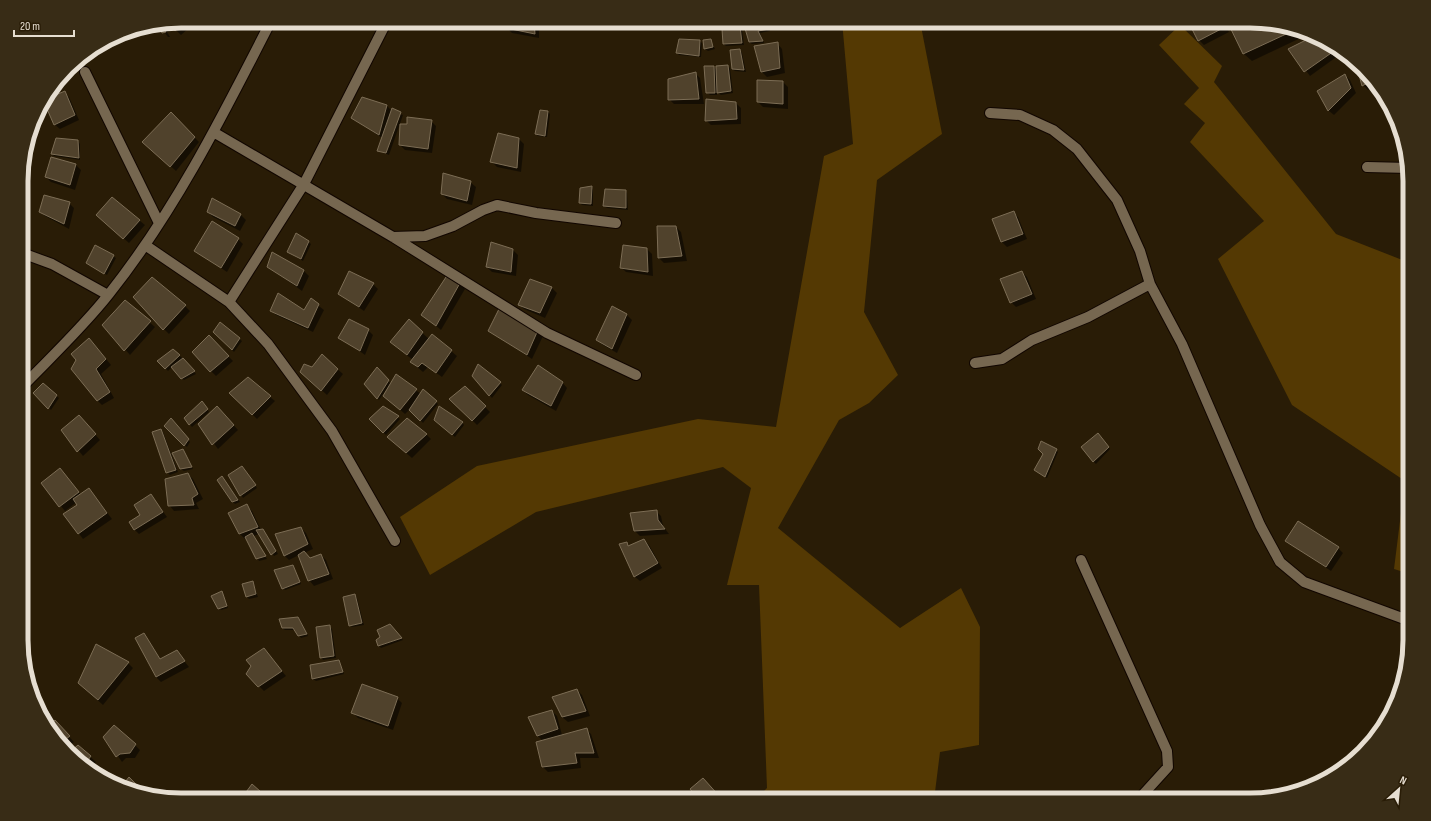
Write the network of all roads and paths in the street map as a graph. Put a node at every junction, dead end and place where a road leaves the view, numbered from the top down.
1 (268, 28) edge
2 (384, 28) edge
3 (85, 72) dead end
4 (990, 113) dead end
5 (215, 133) junction
6 (1367, 166) dead end
7 (1403, 168) edge
8 (304, 184) junction
9 (159, 223) junction
10 (616, 224) dead end
11 (393, 237) junction
12 (145, 245) junction
13 (28, 255) edge
14 (1150, 284) junction
15 (108, 295) junction
16 (229, 302) junction
17 (975, 363) dead end
18 (636, 375) dead end
19 (28, 381) edge
20 (395, 541) dead end
21 (1081, 560) dead end
22 (1403, 618) edge
23 (1144, 793) edge

1 - 5 street
2 - 8 street
3 - 9 street
4 - 14 street
5 - 8 street
5 - 9 street
6 - 7 street
8 - 11 street
8 - 16 street
9 - 12 street
10 - 11 street
11 - 18 street
12 - 15 street
12 - 16 street
13 - 15 street
14 - 17 street
14 - 22 street
15 - 19 street
16 - 20 street
21 - 23 street

